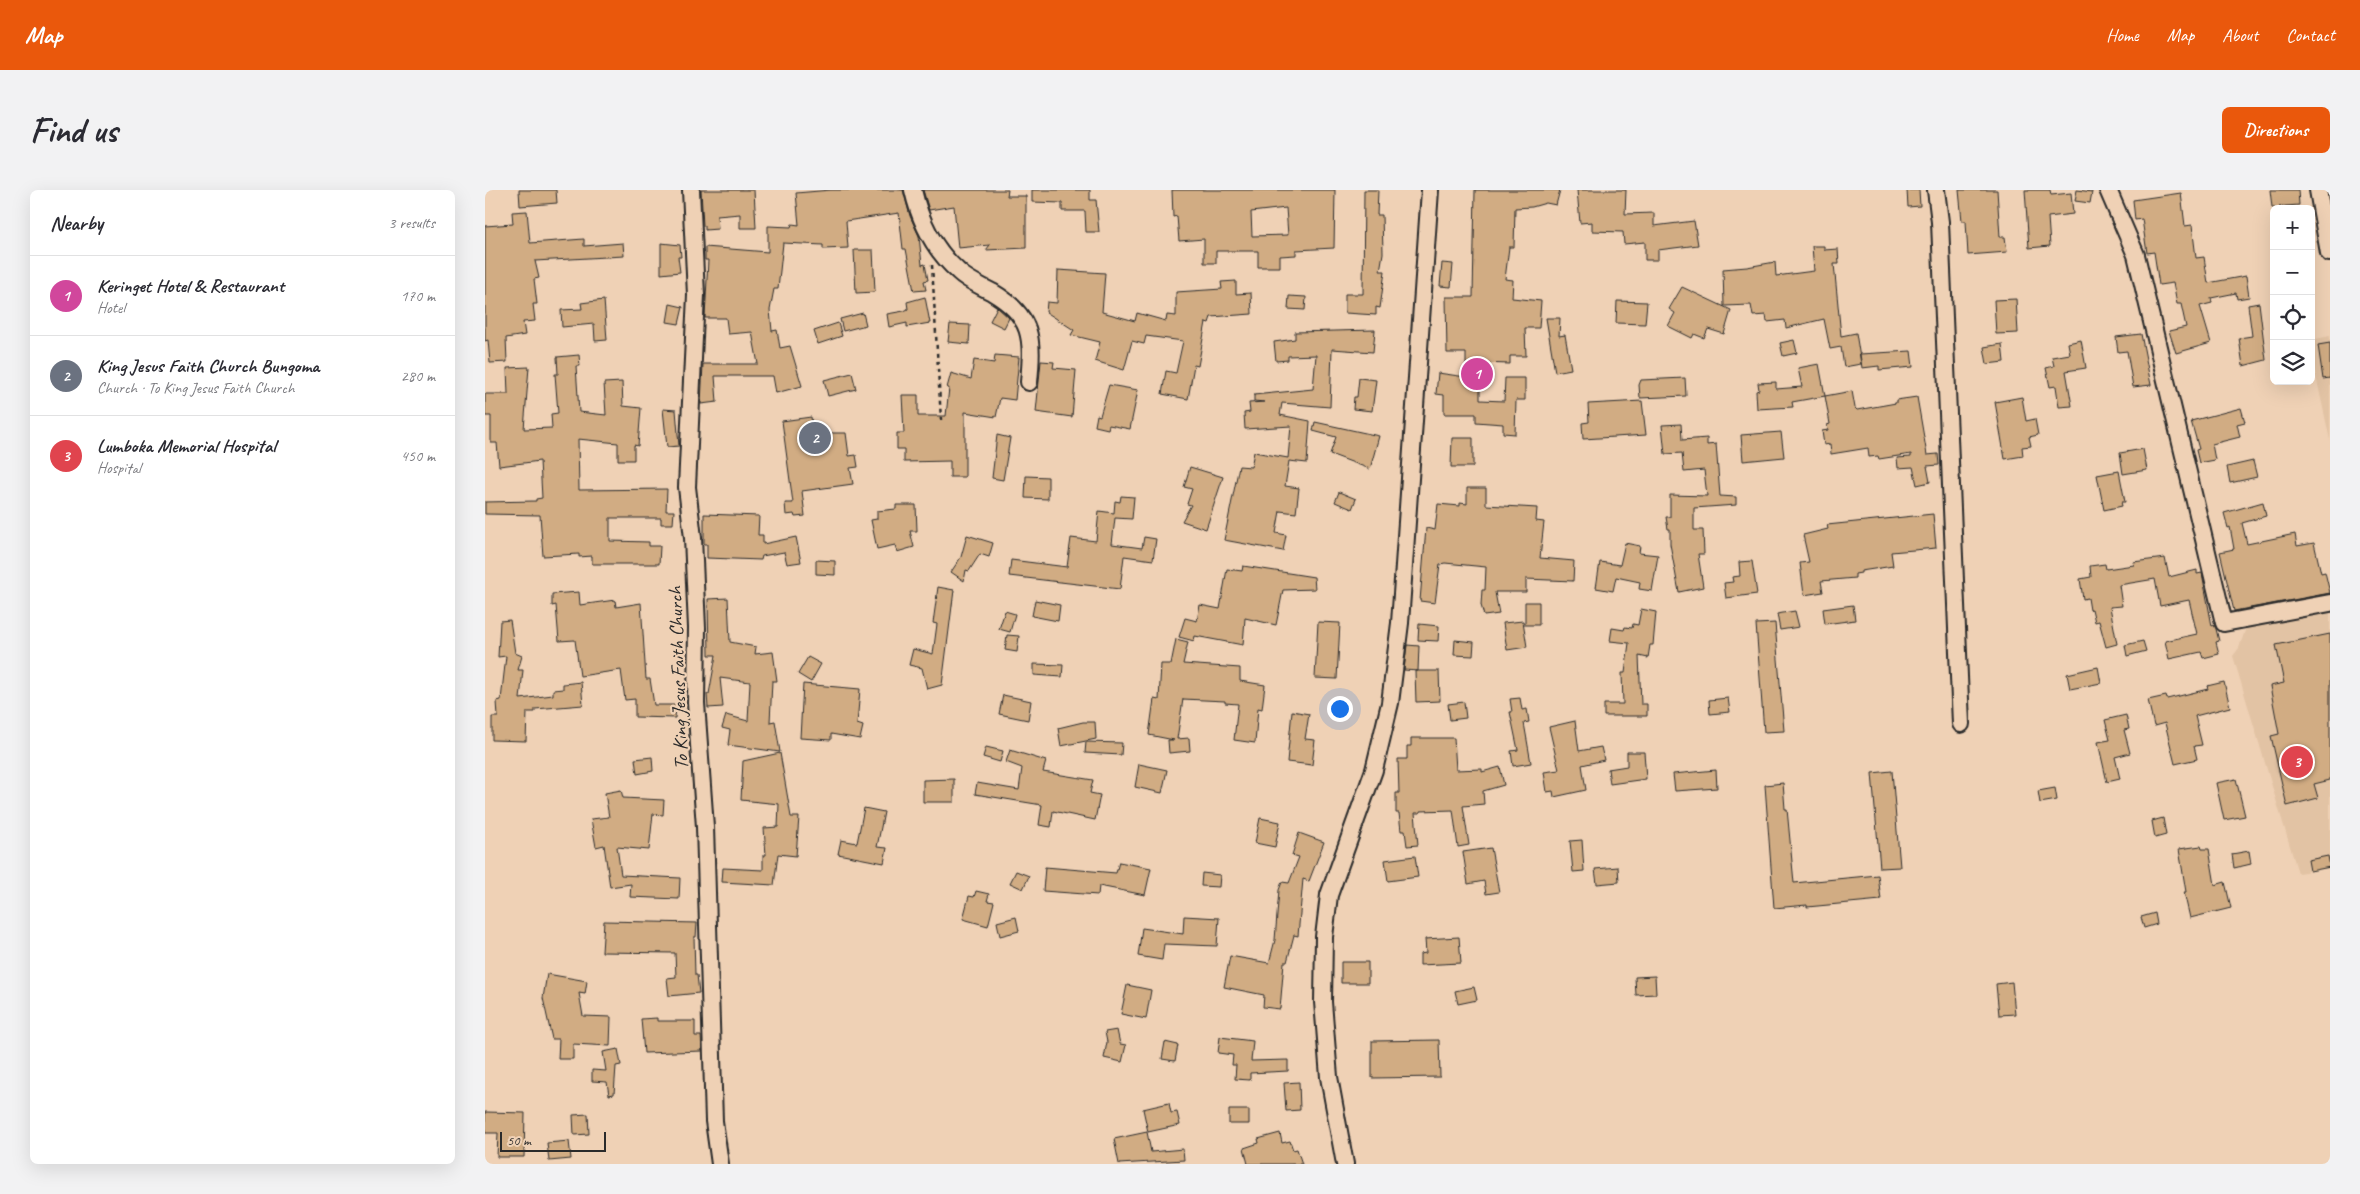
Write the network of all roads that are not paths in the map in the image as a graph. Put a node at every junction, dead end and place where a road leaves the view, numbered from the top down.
1 (691, 190) edge
2 (913, 190) edge
3 (1430, 190) edge
4 (1936, 190) edge
5 (2108, 190) edge
6 (2318, 190) edge
7 (2329, 253) dead end
8 (1029, 382) dead end
9 (2330, 603) edge
10 (1961, 724) dead end
11 (720, 1164) edge
12 (1345, 1164) edge

1 - 11 street, To King Jesus Faith Church
2 - 8 street
3 - 12 street
4 - 10 street
5 - 9 street
6 - 7 street

